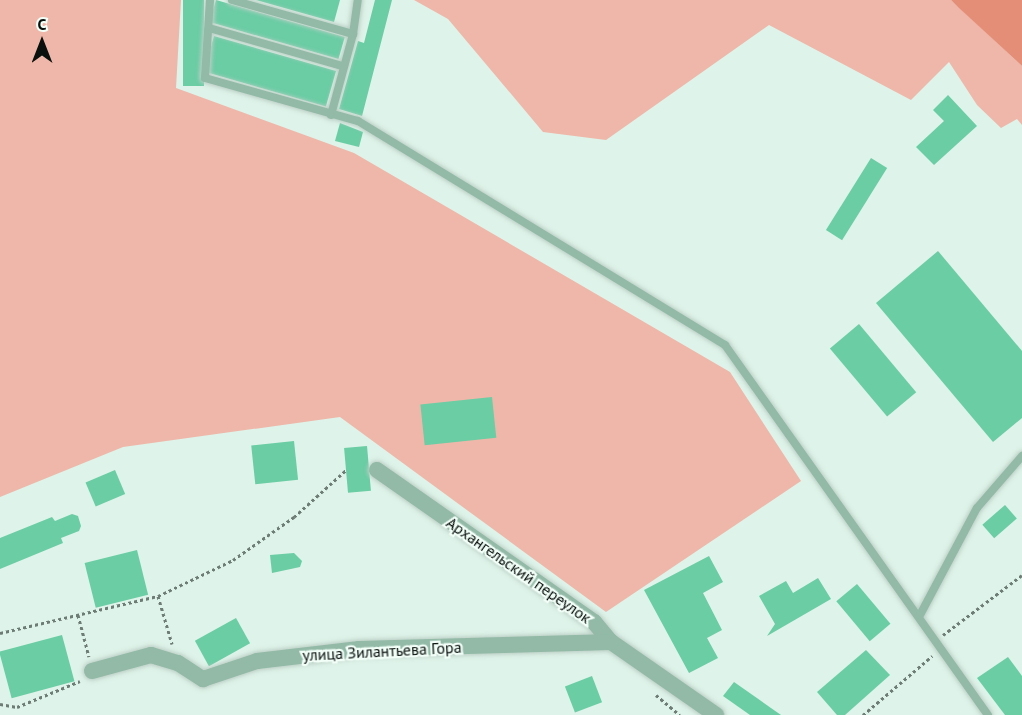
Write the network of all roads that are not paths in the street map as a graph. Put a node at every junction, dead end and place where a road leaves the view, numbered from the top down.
1 (210, 0) edge
2 (232, 0) edge
3 (358, 0) edge
4 (209, 28) junction
5 (353, 34) junction
6 (342, 66) junction
7 (331, 115) junction
8 (1022, 456) edge
9 (377, 470) dead end
10 (920, 615) junction
11 (611, 642) junction
12 (92, 671) road end
13 (716, 715) edge
14 (988, 715) edge

1 - 4 lane
2 - 5 lane
3 - 5 lane
4 - 6 lane
4 - 7 lane
5 - 6 lane
6 - 7 lane
7 - 10 lane
8 - 10 lane
9 - 11 street, Архангельский переулок
10 - 14 lane
11 - 12 street, улица Зилантьева Гора
11 - 13 street, Архангельский переулок

